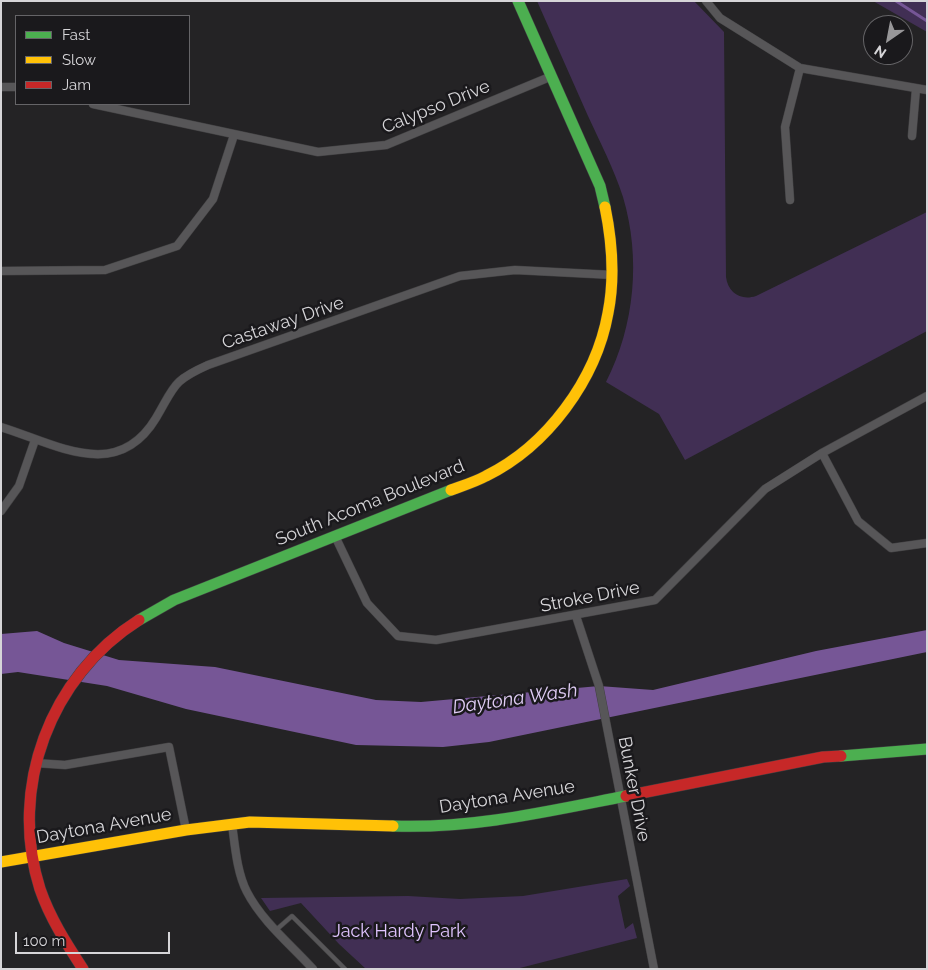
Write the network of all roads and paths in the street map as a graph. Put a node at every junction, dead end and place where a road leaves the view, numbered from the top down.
1 (518, 1) edge
2 (706, 1) edge
3 (800, 68) junction
4 (552, 76) junction
5 (1, 87) edge
6 (15, 87) edge
7 (916, 89) junction
8 (927, 90) edge
9 (98, 105) edge
10 (234, 135) junction
11 (912, 136) dead end
12 (790, 200) dead end
13 (1, 271) edge
14 (613, 275) junction
15 (927, 396) edge
16 (1, 427) edge
17 (35, 440) junction
18 (822, 453) junction
19 (1, 511) edge
20 (335, 536) junction
21 (927, 543) edge
22 (576, 616) junction
23 (927, 749) edge
24 (34, 763) junction
25 (620, 796) junction
26 (232, 824) junction
27 (186, 830) junction
28 (32, 857) junction
29 (1, 862) edge
30 (276, 930) junction
31 (83, 969) edge
32 (313, 969) edge
33 (344, 969) edge
34 (654, 969) edge

1 - 4 main road, South Acoma Boulevard
2 - 3 street
3 - 7 street
3 - 12 street
4 - 10 street, Calypso Drive
4 - 14 main road, South Acoma Boulevard
5 - 6 street
7 - 8 street
7 - 11 street
9 - 10 street, Calypso Drive
10 - 13 street
14 - 17 street, Castaway Drive
14 - 20 main road, South Acoma Boulevard
15 - 18 street, Stroke Drive
16 - 17 street, Castaway Drive
17 - 19 street
18 - 21 street
18 - 22 street, Stroke Drive
20 - 22 street, Stroke Drive
20 - 24 main road, South Acoma Boulevard
22 - 25 street, Bunker Drive
23 - 25 main road, Daytona Avenue
24 - 27 street
24 - 28 main road, South Acoma Boulevard
25 - 26 main road, Daytona Avenue
25 - 34 street, Bunker Drive
26 - 27 main road, Daytona Avenue
26 - 30 street
27 - 28 main road, Daytona Avenue
28 - 29 main road, Daytona Avenue
28 - 31 main road, South Acoma Boulevard
30 - 32 street
30 - 33 lane

